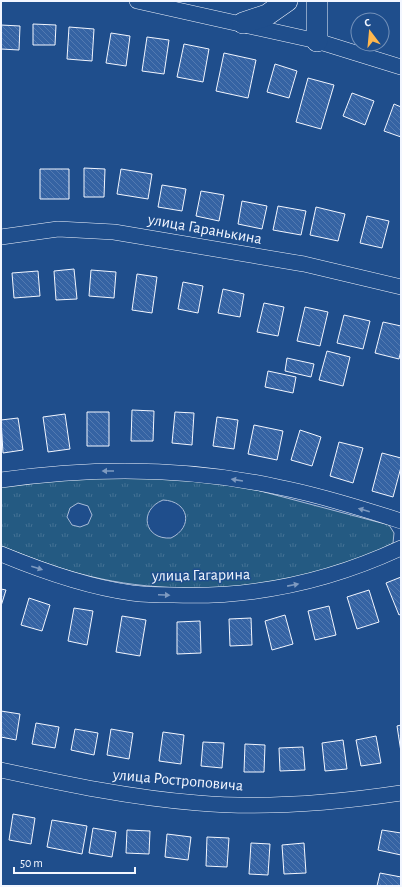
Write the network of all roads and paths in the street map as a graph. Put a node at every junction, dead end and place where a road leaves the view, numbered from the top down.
1 (137, 1) edge
2 (287, 1) edge
3 (317, 1) edge
4 (243, 23) junction
5 (317, 41) junction
6 (401, 67) edge
7 (1, 237) edge
8 (401, 288) edge
9 (1, 480) edge
10 (401, 521) edge
11 (401, 548) edge
12 (1, 554) edge
13 (1, 770) edge
14 (401, 793) edge

1 - 4 street
2 - 4 street
3 - 5 street
4 - 5 street
5 - 6 street
7 - 8 street, улица Гаранькина
10 -> 9 street
12 -> 11 street, улица Гагарина
13 - 14 street, улица Ростроповича

